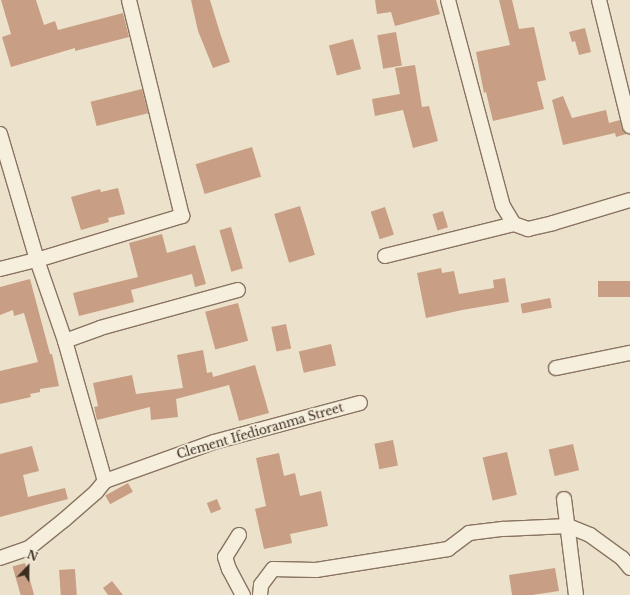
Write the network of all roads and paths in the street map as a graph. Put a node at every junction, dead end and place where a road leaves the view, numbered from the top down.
1 (129, 0) edge
2 (448, 0) edge
3 (599, 0) edge
4 (630, 126) edge
5 (0, 134) edge
6 (630, 200) edge
7 (514, 224) junction
8 (385, 256) dead end
9 (36, 260) junction
10 (0, 269) edge
11 (238, 290) dead end
12 (65, 341) junction
13 (630, 353) edge
14 (556, 368) dead end
15 (360, 403) dead end
16 (105, 481) junction
17 (564, 499) dead end
18 (568, 526) junction
19 (239, 535) dead end
20 (0, 558) edge
21 (630, 568) edge
22 (244, 595) edge
23 (260, 595) edge
24 (576, 595) edge

1 - 9 street
2 - 7 street
3 - 4 street
5 - 9 street
6 - 7 street
7 - 8 street
9 - 10 street
9 - 12 street
11 - 12 street
12 - 16 street
13 - 14 street
15 - 16 street, Clement Ifedioranma Street
16 - 20 street, Clement Ifedioranma Street
17 - 18 street
18 - 21 street
18 - 23 street
18 - 24 street
19 - 22 street

